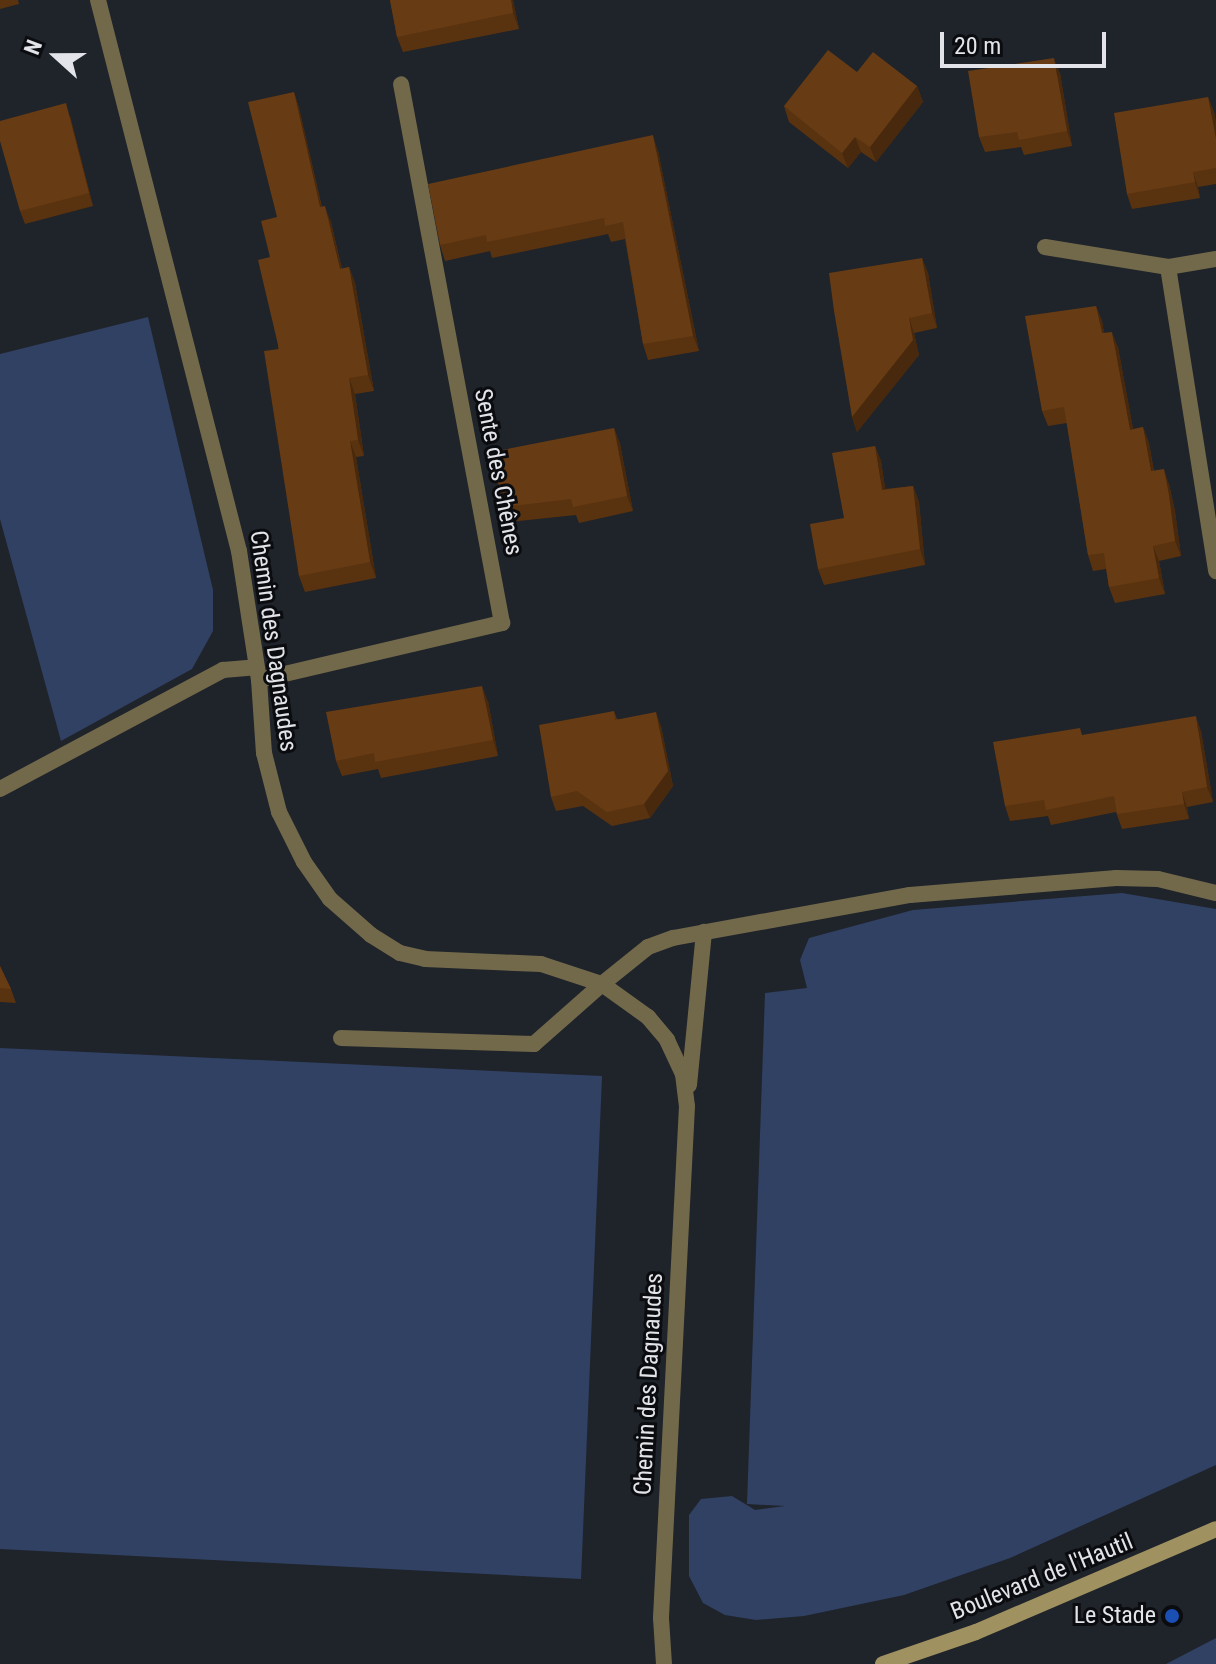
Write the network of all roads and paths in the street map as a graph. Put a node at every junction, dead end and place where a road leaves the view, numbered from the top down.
1 (98, 0) edge
2 (401, 84) dead end
3 (1045, 247) dead end
4 (1216, 259) edge
5 (1168, 267) junction
6 (1216, 571) edge
7 (258, 674) junction
8 (0, 789) edge
9 (1216, 893) edge
10 (704, 932) junction
11 (602, 984) junction
12 (341, 1038) dead end
13 (687, 1106) junction
14 (1216, 1529) edge
15 (664, 1664) edge
16 (883, 1664) edge

1 - 7 street, Chemin des Dagnaudes
2 - 7 street, Sente des Chênes
3 - 5 street
4 - 5 street
5 - 6 street
7 - 8 street
7 - 11 street, Chemin des Dagnaudes
9 - 10 street
10 - 11 street
10 - 13 street, Chemin des Dagnaudes
11 - 12 street
11 - 13 street, Chemin des Dagnaudes
13 - 15 street, Chemin des Dagnaudes
14 - 16 main road, Boulevard de l'Hautil

